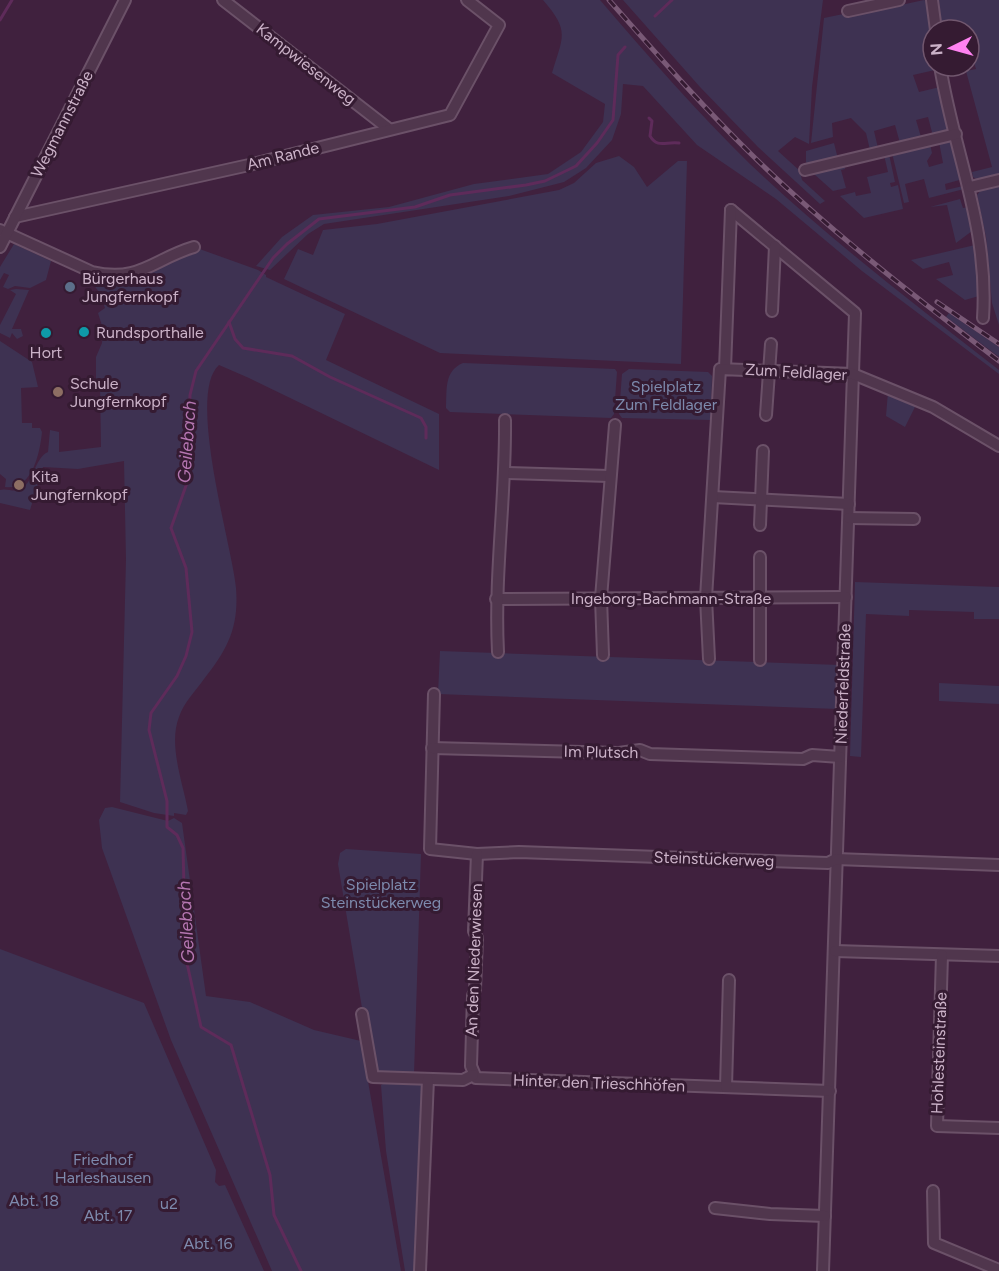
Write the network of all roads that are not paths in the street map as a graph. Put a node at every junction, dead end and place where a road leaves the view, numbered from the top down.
1 (124, 0) edge
2 (223, 0) edge
3 (466, 0) edge
4 (898, 0) edge
5 (932, 0) edge
6 (848, 11) dead end
7 (934, 18) edge
8 (943, 78) edge
9 (389, 129) junction
10 (956, 134) junction
11 (805, 170) dead end
12 (999, 180) edge
13 (970, 188) junction
14 (15, 217) junction
15 (3, 232) edge
16 (775, 246) junction
17 (0, 247) edge
18 (194, 247) dead end
19 (772, 311) dead end
20 (983, 318) dead end
21 (771, 344) dead end
22 (722, 369) junction
23 (770, 371) junction
24 (854, 374) junction
25 (766, 415) dead end
26 (505, 420) dead end
27 (615, 425) dead end
28 (999, 446) edge
29 (763, 452) dead end
30 (506, 473) junction
31 (609, 476) junction
32 (713, 497) junction
33 (760, 499) junction
34 (849, 504) junction
35 (849, 518) junction
36 (914, 519) dead end
37 (760, 525) dead end
38 (760, 556) dead end
39 (846, 597) junction
40 (601, 598) junction
41 (706, 598) junction
42 (759, 598) junction
43 (496, 599) junction
44 (498, 652) dead end
45 (603, 655) dead end
46 (709, 659) dead end
47 (760, 660) dead end
48 (434, 694) dead end
49 (432, 748) junction
50 (840, 757) junction
51 (477, 854) junction
52 (836, 859) junction
53 (999, 865) edge
54 (835, 951) junction
55 (942, 954) junction
56 (999, 956) edge
57 (729, 980) dead end
58 (362, 1014) dead end
59 (472, 1070) junction
60 (428, 1079) junction
61 (726, 1087) junction
62 (830, 1091) junction
63 (999, 1128) edge
64 (933, 1191) dead end
65 (715, 1208) dead end
66 (825, 1216) junction
67 (999, 1270) edge
68 (420, 1271) edge
69 (823, 1271) edge

1 - 14 street, Wegmannstraße
2 - 9 street, Kampwiesenweg
3 - 9 street, Am Rande
4 - 6 street
5 - 7 street
8 - 10 street
9 - 14 street, Am Rande
10 - 11 street
10 - 13 street
12 - 13 street
13 - 20 street
14 - 15 street, Wegmannstraße
15 - 17 street, Wegmannstraße
15 - 18 street
16 - 19 street
16 - 22 street, Niederfeldstraße
16 - 24 street, Niederfeldstraße
21 - 23 street
22 - 23 street, Zum Feldlager
22 - 32 street
23 - 24 street, Zum Feldlager
23 - 25 street
24 - 28 street, Zum Feldlager
24 - 34 street, Niederfeldstraße
26 - 30 street
27 - 31 street
29 - 33 street
30 - 31 street
30 - 43 street
31 - 40 street
32 - 33 street
32 - 41 street
33 - 34 street
33 - 37 street
34 - 35 street, Niederfeldstraße
35 - 36 street
35 - 39 street, Niederfeldstraße
38 - 42 street
39 - 42 street, Ingeborg-Bachmann-Straße
39 - 50 street, Niederfeldstraße
40 - 41 street, Ingeborg-Bachmann-Straße
40 - 43 street, Ingeborg-Bachmann-Straße
40 - 45 street
41 - 42 street, Ingeborg-Bachmann-Straße
41 - 46 street
42 - 47 street
43 - 44 street
48 - 49 street
49 - 50 street, Im Plutsch
49 - 51 street, Steinstückerweg
50 - 52 street, Niederfeldstraße
51 - 52 street, Steinstückerweg
51 - 59 street, An den Niederwiesen
52 - 53 street, Steinstückerweg
52 - 54 street, Niederfeldstraße
54 - 55 street
54 - 62 street, Niederfeldstraße
55 - 56 street
55 - 63 street, Hohlesteinstraße
57 - 61 street
58 - 60 street, Hinter den Trieschhöfen
59 - 60 street, Hinter den Trieschhöfen
59 - 61 street, Hinter den Trieschhöfen
60 - 68 street
61 - 62 street, Hinter den Trieschhöfen
62 - 66 street, Niederfeldstraße
64 - 67 street
65 - 66 street
66 - 69 street, Niederfeldstraße

